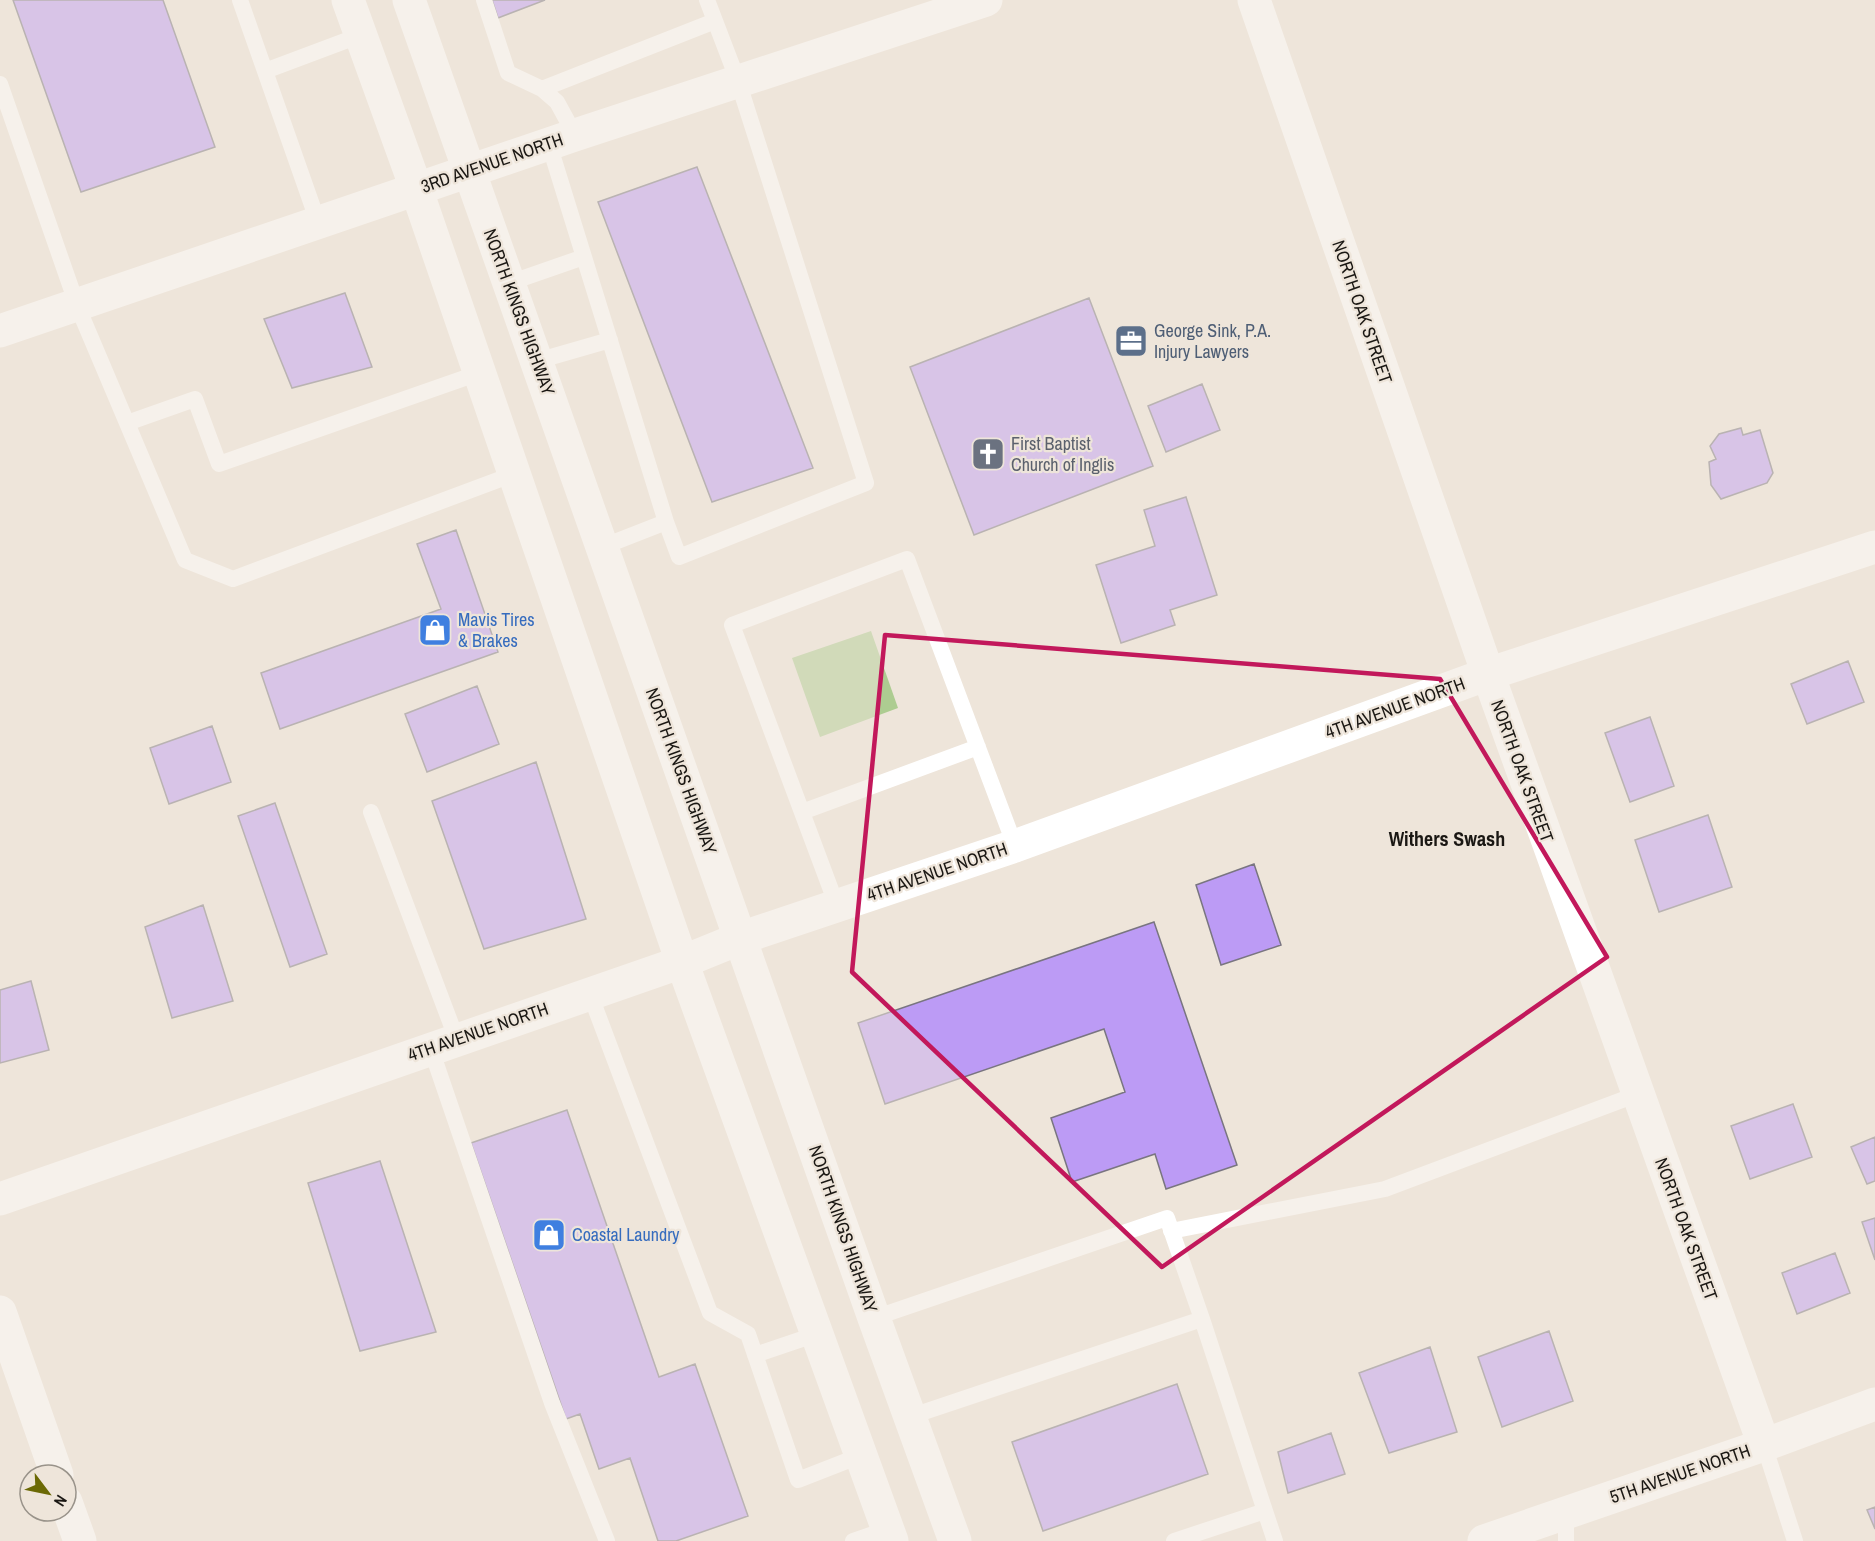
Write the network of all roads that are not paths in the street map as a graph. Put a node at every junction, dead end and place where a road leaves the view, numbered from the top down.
1 (240, 0) edge
2 (348, 0) edge
3 (409, 0) edge
4 (484, 0) edge
5 (707, 0) edge
6 (986, 0) edge
7 (1254, 0) edge
8 (715, 21) junction
9 (361, 35) junction
10 (265, 71) junction
11 (738, 81) junction
12 (0, 84) edge
13 (542, 89) junction
14 (562, 139) junction
15 (469, 171) junction
16 (416, 188) junction
17 (318, 222) junction
18 (584, 257) junction
19 (509, 283) junction
20 (77, 305) junction
21 (0, 331) edge
22 (610, 340) junction
23 (537, 361) junction
24 (479, 373) junction
25 (127, 423) junction
26 (514, 474) junction
27 (666, 522) junction
28 (602, 547) junction
29 (1875, 547) edge
30 (1488, 674) junction
31 (978, 747) junction
32 (371, 812) dead end
33 (802, 812) junction
34 (1015, 846) junction
35 (837, 906) junction
36 (741, 938) junction
37 (682, 962) junction
38 (590, 994) junction
39 (444, 1044) junction
40 (1638, 1094) junction
41 (0, 1199) edge
42 (1171, 1231) junction
43 (0, 1311) edge
44 (874, 1318) junction
45 (1202, 1319) junction
46 (817, 1334) junction
47 (755, 1355) junction
48 (1875, 1404) edge
49 (909, 1417) junction
50 (1764, 1445) junction
51 (861, 1455) junction
52 (53, 1463) edge
53 (1265, 1511) junction
54 (74, 1523) edge
55 (1566, 1527) edge
56 (890, 1535) edge
57 (80, 1541) edge
58 (607, 1541) edge
59 (853, 1541) edge
60 (955, 1541) edge
61 (1174, 1541) edge
62 (1275, 1541) edge
63 (1484, 1541) edge
64 (1795, 1541) edge

1 - 10 lane
2 - 9 street
3 - 15 street, NORTH KINGS HIGHWAY
4 - 13 lane
5 - 8 lane
6 - 11 street, 3RD AVENUE NORTH
7 - 30 street, NORTH OAK STREET
8 - 11 lane
8 - 13 lane
9 - 10 lane
9 - 16 street
10 - 17 lane
11 - 14 street, 3RD AVENUE NORTH
11 - 27 lane
12 - 20 lane
13 - 14 lane
14 - 15 street, 3RD AVENUE NORTH
14 - 18 lane
15 - 16 street, 3RD AVENUE NORTH
15 - 19 street, NORTH KINGS HIGHWAY
16 - 17 street, 3RD AVENUE NORTH
16 - 24 street
17 - 20 street, 3RD AVENUE NORTH
18 - 19 lane
18 - 22 lane
19 - 23 street, NORTH KINGS HIGHWAY
20 - 21 street, 3RD AVENUE NORTH
20 - 25 lane
22 - 23 lane
22 - 27 lane
23 - 28 street, NORTH KINGS HIGHWAY
24 - 25 lane
24 - 26 street
25 - 26 lane
26 - 37 street
27 - 28 lane
28 - 36 street, NORTH KINGS HIGHWAY
29 - 30 street, 4TH AVENUE NORTH
30 - 34 street, 4TH AVENUE NORTH
30 - 40 street, NORTH OAK STREET
31 - 33 lane
31 - 33 lane
31 - 34 lane
32 - 39 lane
33 - 35 lane
34 - 35 street, 4TH AVENUE NORTH
35 - 36 street, 4TH AVENUE NORTH
36 - 37 street, 4TH AVENUE NORTH
36 - 44 street, NORTH KINGS HIGHWAY
37 - 38 street, 4TH AVENUE NORTH
37 - 46 street
38 - 39 street, 4TH AVENUE NORTH
38 - 47 lane
39 - 41 street, 4TH AVENUE NORTH
39 - 58 lane
40 - 42 lane
40 - 50 street, NORTH OAK STREET
42 - 44 lane
42 - 45 lane
43 - 52 street
44 - 49 street, NORTH KINGS HIGHWAY
45 - 49 lane
45 - 53 lane
46 - 47 lane
46 - 51 street
47 - 51 lane
48 - 50 street, 5TH AVENUE NORTH
49 - 60 street, NORTH KINGS HIGHWAY
50 - 55 street, 5TH AVENUE NORTH
50 - 64 lane, NORTH OAK STREET
51 - 56 street
53 - 61 lane
53 - 62 lane
54 - 57 street
55 - 63 street, 5TH AVENUE NORTH
56 - 59 lane

